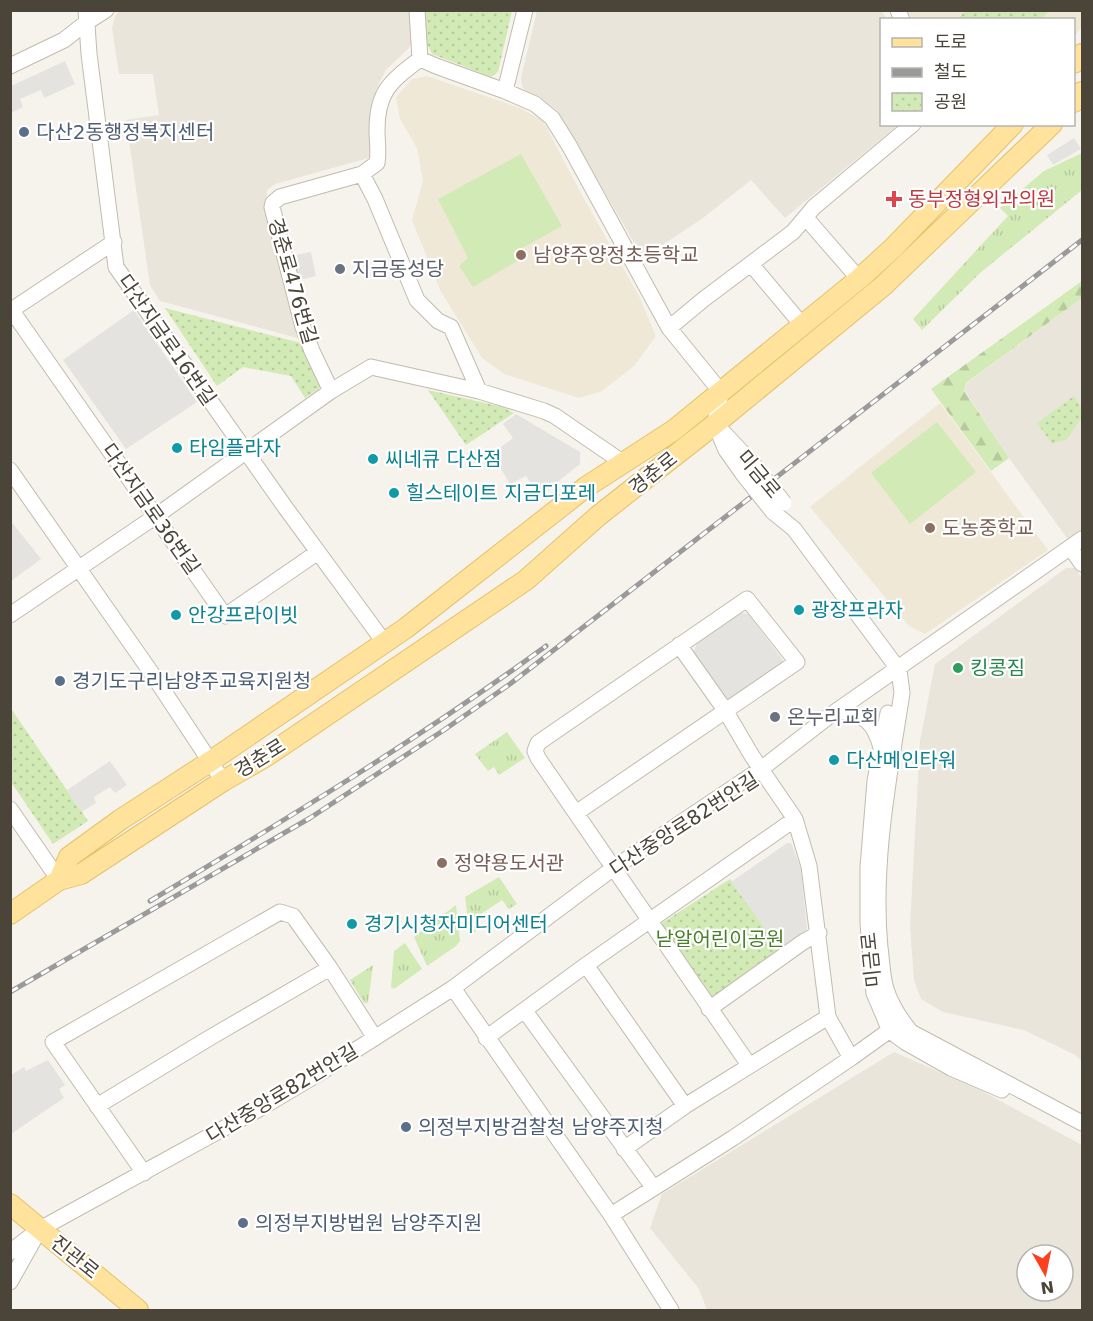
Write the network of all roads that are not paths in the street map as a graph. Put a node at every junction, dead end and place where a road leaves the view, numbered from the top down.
1 (106, 10) edge
2 (417, 10) edge
3 (525, 10) edge
4 (86, 16) edge
5 (420, 58) junction
6 (10, 66) edge
7 (505, 91) junction
8 (911, 126) edge
9 (1011, 126) edge
10 (1050, 126) edge
11 (362, 174) junction
12 (806, 218) junction
13 (114, 242) junction
14 (751, 264) junction
15 (859, 279) junction
16 (11, 310) edge
17 (803, 326) junction
18 (669, 328) junction
19 (332, 391) junction
20 (479, 391) junction
21 (721, 392) junction
22 (715, 424) junction
23 (247, 452) junction
24 (622, 462) junction
25 (10, 470) edge
26 (156, 516) junction
27 (1077, 544) edge
28 (318, 552) junction
29 (1083, 564) edge
30 (78, 568) junction
31 (10, 615) edge
32 (384, 642) junction
33 (679, 645) junction
34 (899, 670) junction
35 (725, 710) junction
36 (838, 710) junction
37 (881, 747) junction
38 (210, 761) junction
39 (761, 769) junction
40 (223, 781) junction
41 (10, 809) edge
42 (576, 813) junction
43 (795, 819) junction
44 (612, 869) junction
45 (59, 880) junction
46 (10, 914) edge
47 (650, 921) junction
48 (819, 933) junction
49 (586, 965) junction
50 (330, 968) junction
51 (453, 988) junction
52 (709, 1009) junction
53 (525, 1011) junction
54 (828, 1017) junction
55 (896, 1026) junction
56 (375, 1038) junction
57 (486, 1038) junction
58 (851, 1058) junction
59 (749, 1065) junction
60 (97, 1106) junction
61 (686, 1106) junction
62 (1083, 1123) edge
63 (1083, 1134) edge
64 (624, 1149) junction
65 (144, 1173) junction
66 (653, 1187) junction
67 (10, 1204) edge
68 (611, 1215) junction
69 (40, 1229) junction
70 (10, 1252) edge
71 (10, 1282) edge
72 (138, 1311) edge
73 (671, 1311) edge

1 - 4 street
2 - 5 street
3 - 7 street
4 - 6 street
4 - 13 street, 다산지금로16번길
5 - 7 street
5 - 11 street
7 - 18 street
8 - 12 street
9 - 15 main road, 경춘로
10 - 22 main road, 경춘로
11 - 19 street, 경춘로476번길
11 - 20 street
12 - 14 street
12 - 15 street
13 - 16 street, 다산지금로36번길
13 - 23 street, 다산지금로16번길
14 - 17 street
14 - 18 street
15 - 17 main road, 경춘로
16 - 26 street, 다산지금로36번길
17 - 21 main road, 경춘로
18 - 21 street
19 - 20 street
19 - 23 street
20 - 24 street
21 - 22 street
21 - 24 main road, 경춘로
22 - 34 street, 미금로, bridge
22 - 40 main road, 경춘로
23 - 26 street
23 - 28 street, 다산지금로16번길
24 - 32 main road, 경춘로
25 - 30 street
26 - 28 street, 다산지금로36번길
26 - 30 street
27 - 29 street
27 - 34 street
28 - 32 street, 다산지금로16번길
30 - 31 street
30 - 38 street, 경춘로
32 - 38 main road, 경춘로
33 - 35 street
33 - 35 street
33 - 42 street
34 - 36 street
34 - 37 street, 미금로
34 - 55 street, 미금로
35 - 39 street
35 - 42 street
36 - 37 street
36 - 39 street
37 - 55 street, 미금로
38 - 40 street, 경춘로
38 - 45 main road, 경춘로
39 - 43 street, 다산중앙로82번안길
39 - 44 street, 다산중앙로82번안길
40 - 45 main road, 경춘로
41 - 45 street
42 - 44 street
43 - 47 street
43 - 48 street, 다산중앙로82번안길
44 - 47 street
44 - 51 street, 다산중앙로82번안길
45 - 46 main road, 경춘로
47 - 49 street
47 - 52 street
48 - 52 street
48 - 54 street, 다산중앙로82번안길
49 - 53 street
49 - 61 street
50 - 56 street
50 - 60 street
50 - 60 street
51 - 56 street, 다산중앙로82번안길
51 - 57 street
52 - 59 street
53 - 57 street
53 - 64 street
54 - 58 street, 다산중앙로82번안길
54 - 59 street
55 - 58 street
55 - 62 street, 미금로
55 - 63 street
56 - 65 street, 다산중앙로82번안길
57 - 68 street
58 - 66 street
59 - 61 street
60 - 65 street
61 - 64 street
64 - 66 street
65 - 69 street, 다산중앙로82번안길
66 - 68 street
67 - 69 main road, 진관로
68 - 73 street
69 - 70 street, 다산중앙로82번안길
69 - 71 street
69 - 72 main road, 진관로

